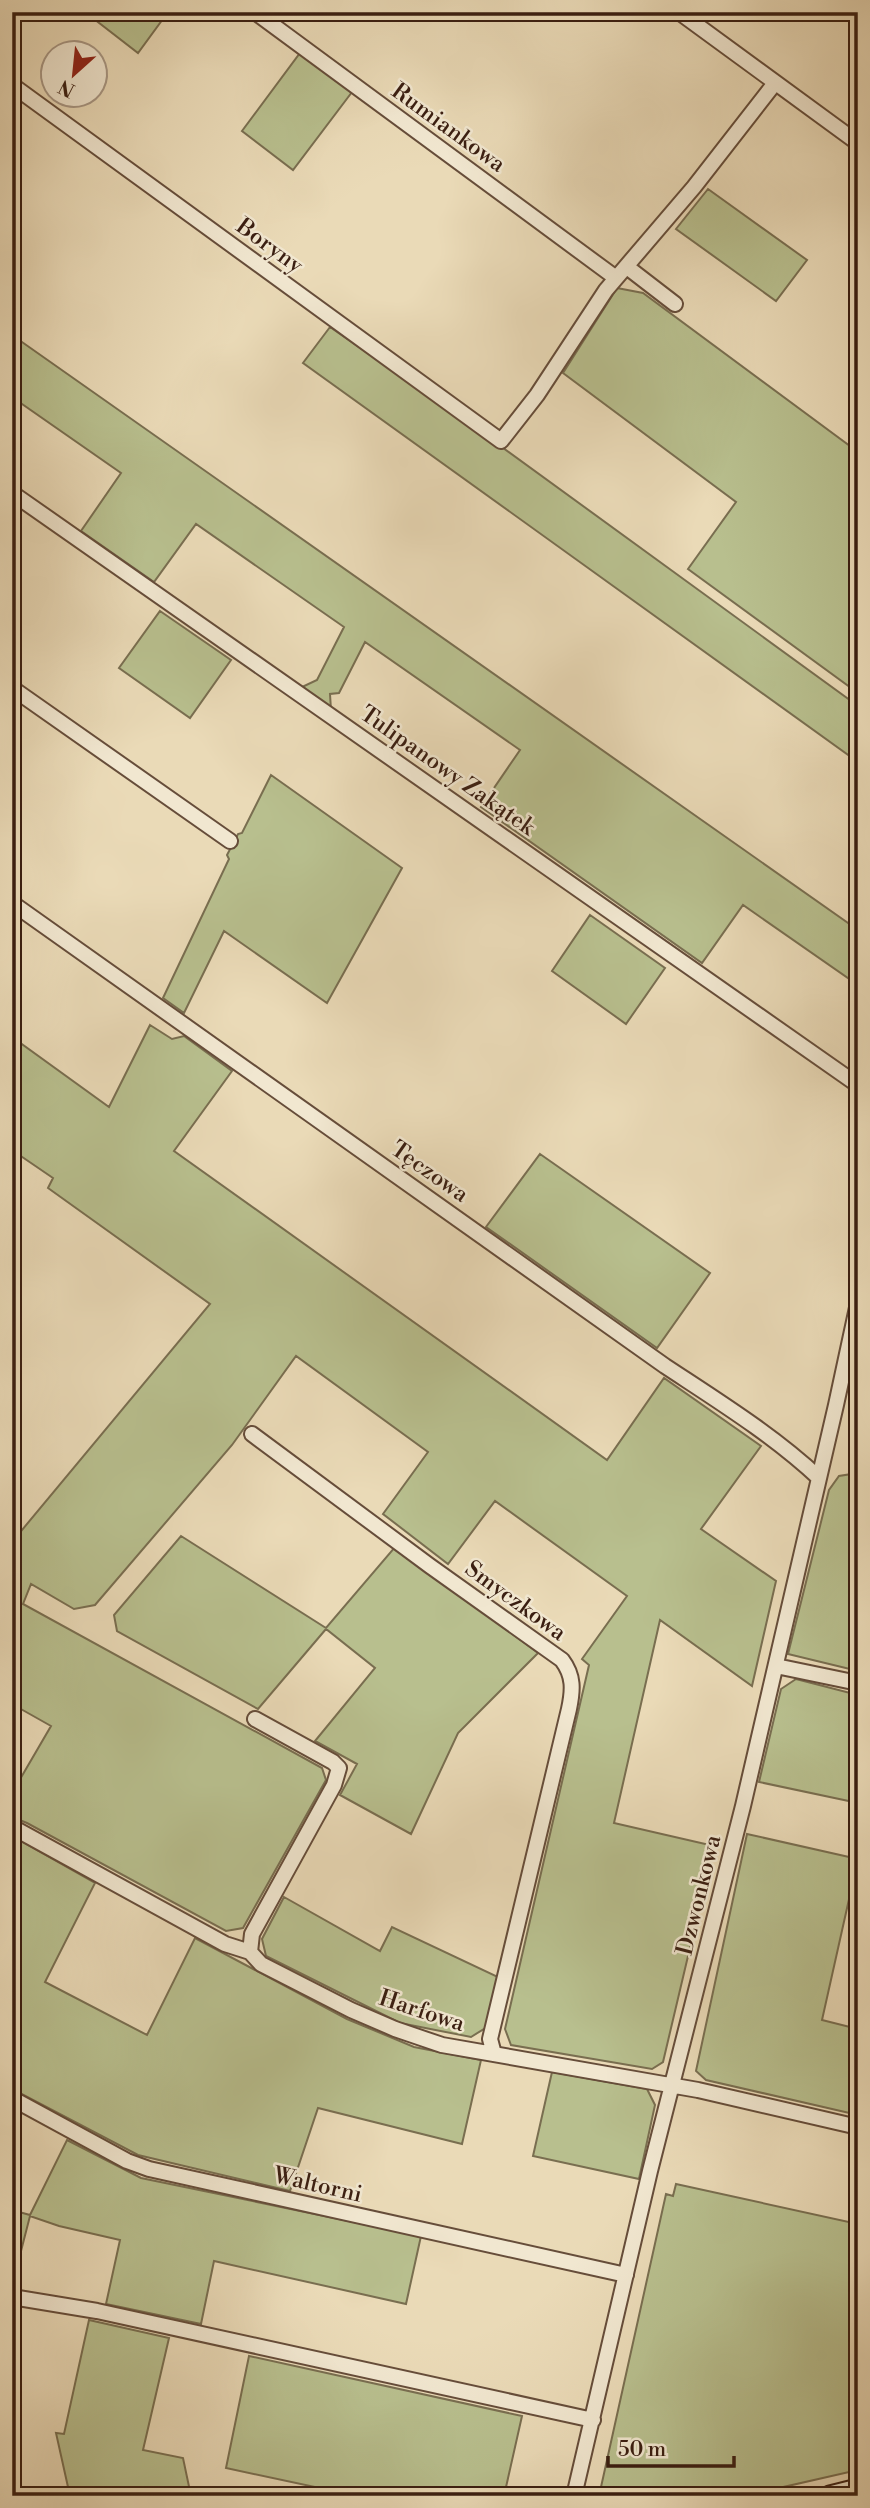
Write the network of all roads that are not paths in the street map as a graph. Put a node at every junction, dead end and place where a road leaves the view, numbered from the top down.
1 (255, 12) edge
2 (679, 12) edge
3 (775, 83) junction
4 (12, 85) edge
5 (858, 143) edge
6 (627, 267) junction
7 (615, 278) junction
8 (675, 304) dead end
9 (12, 493) edge
10 (12, 688) edge
11 (230, 841) dead end
12 (12, 903) edge
13 (858, 1085) edge
14 (858, 1303) edge
15 (252, 1434) dead end
16 (819, 1478) junction
17 (776, 1666) junction
18 (858, 1683) edge
19 (255, 1718) dead end
20 (12, 1827) edge
21 (250, 1952) junction
22 (494, 2054) junction
23 (672, 2086) junction
24 (13, 2099) edge
25 (858, 2127) edge
26 (626, 2275) junction
27 (12, 2297) edge
28 (593, 2420) junction
29 (858, 2489) edge
30 (574, 2496) edge
31 (830, 2496) edge

1 - 7 street, Rumiankowa
2 - 3 street
3 - 5 street
3 - 6 street
4 - 7 street, Boryny
6 - 7 street
6 - 8 street
9 - 13 street, Tulipanowy Zakątek
10 - 11 street
12 - 16 street, Tęczowa
14 - 16 street, Dzwonkowa
15 - 22 street, Smyczkowa
16 - 17 street, Dzwonkowa
17 - 18 street
17 - 23 street, Dzwonkowa
19 - 21 street
20 - 21 street, Harfowa
21 - 22 street, Harfowa
22 - 23 street, Harfowa
23 - 25 street, Harfowa
23 - 26 street, Dzwonkowa
24 - 26 street, Waltorni
26 - 28 street, Dzwonkowa
27 - 28 street
28 - 30 street, Dzwonkowa
29 - 31 street

